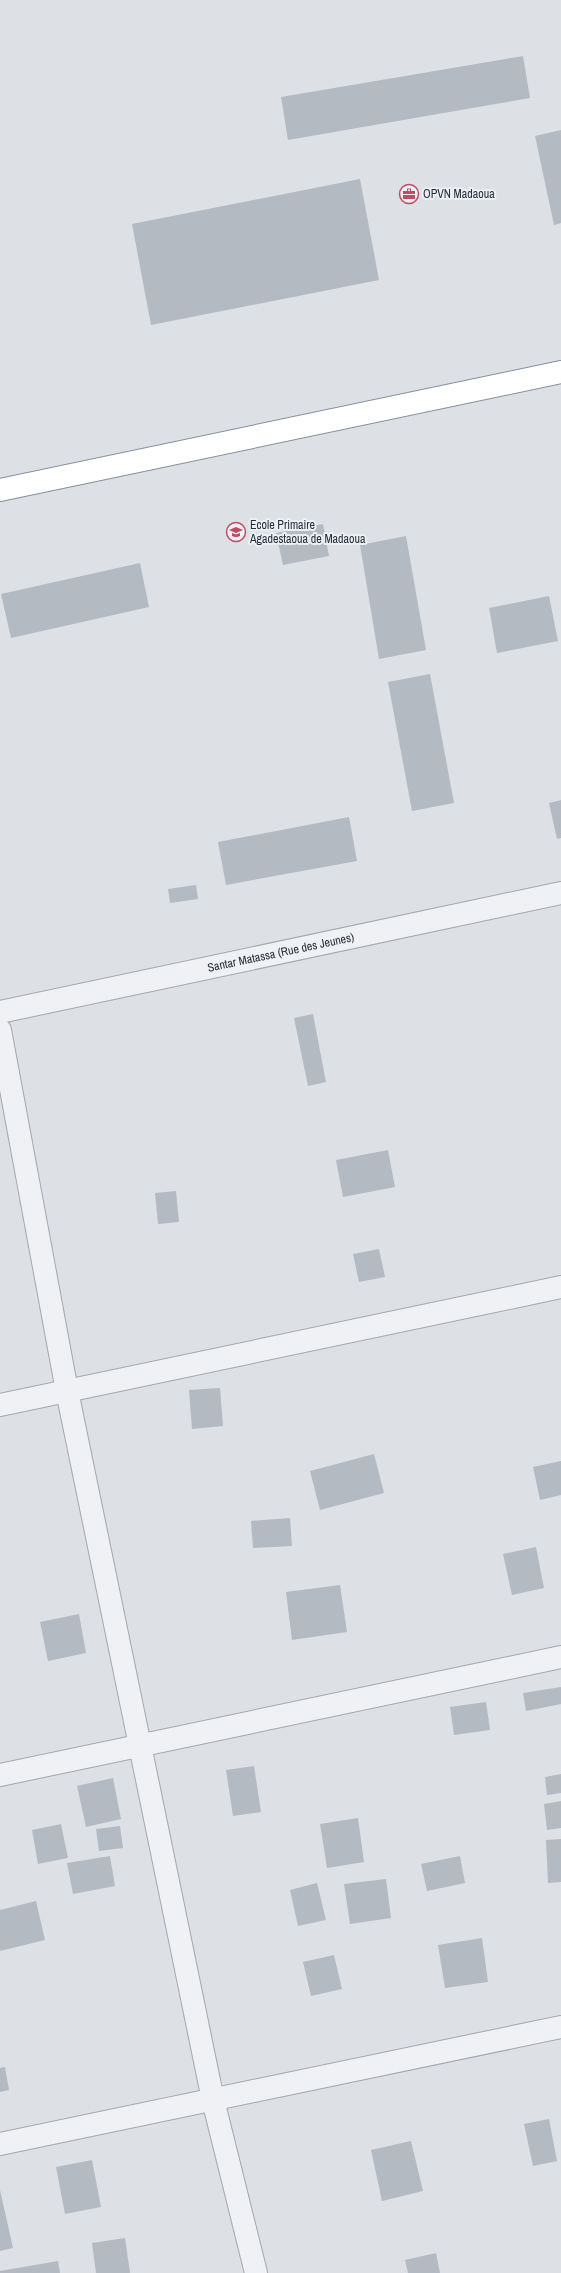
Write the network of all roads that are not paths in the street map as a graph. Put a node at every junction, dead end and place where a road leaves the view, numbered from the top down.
1 (561, 372) edge
2 (0, 490) edge
3 (561, 893) edge
4 (0, 1012) edge
5 (0, 1030) edge
6 (561, 1287) edge
7 (67, 1391) junction
8 (0, 1405) edge
9 (561, 1657) edge
10 (140, 1745) junction
11 (0, 1775) edge
12 (561, 2027) edge
13 (213, 2100) junction
14 (0, 2144) edge
15 (256, 2273) edge

1 - 2 highway
3 - 4 street, Santar Matassa (Rue des Jeunes)
5 - 7 street
6 - 7 street
7 - 8 street
7 - 10 street
9 - 10 street
10 - 11 street
10 - 13 street
12 - 13 street
13 - 14 street
13 - 15 street

